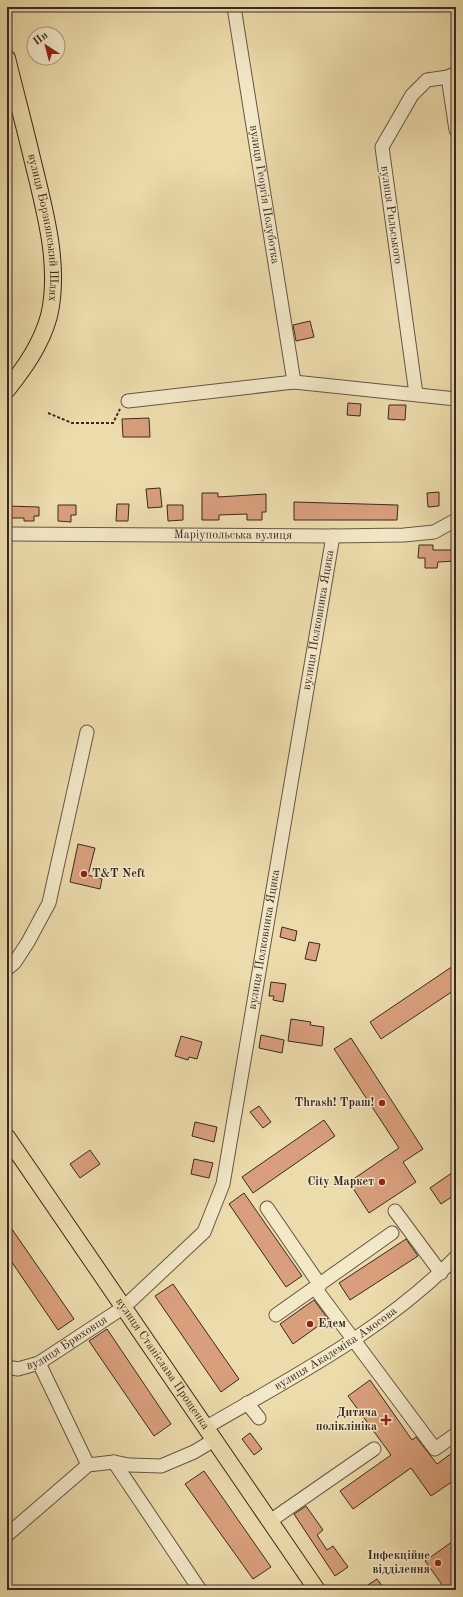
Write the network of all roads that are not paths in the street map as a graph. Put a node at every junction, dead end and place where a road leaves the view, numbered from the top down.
1 (234, 7) edge
2 (7, 58) edge
3 (452, 75) edge
4 (454, 109) edge
5 (456, 130) edge
6 (294, 382) junction
7 (7, 390) edge
8 (416, 394) junction
9 (456, 399) edge
10 (128, 401) road end
11 (456, 520) edge
12 (7, 534) edge
13 (333, 536) junction
14 (87, 732) dead end
15 (7, 969) edge
16 (7, 1137) edge
17 (267, 1208) dead end
18 (395, 1211) dead end
19 (392, 1233) dead end
20 (456, 1257) edge
21 (441, 1272) junction
22 (318, 1286) junction
23 (124, 1308) junction
24 (276, 1315) dead end
25 (354, 1341) junction
26 (39, 1363) junction
27 (7, 1367) edge
28 (247, 1403) junction
29 (259, 1418) dead end
30 (209, 1434) junction
31 (456, 1434) edge
32 (374, 1449) dead end
33 (114, 1462) junction
34 (88, 1465) junction
35 (270, 1521) junction
36 (7, 1535) edge
37 (200, 1590) edge
38 (318, 1590) edge

1 - 6 street, вулиця Георгія Полуботка
2 - 7 main road, вулиця Борзнянський Шлях
3 - 4 street
3 - 8 street, вулиця Рильського
4 - 5 street
6 - 8 street
6 - 10 street
8 - 9 street
11 - 13 street, Маріупольська вулиця
12 - 13 street, Маріупольська вулиця
13 - 23 street, вулиця Полковника Яцика
14 - 15 street
16 - 23 main road, вулиця Станіслава Прощенка
17 - 22 street
18 - 21 street
19 - 22 street
20 - 21 street, вулиця Академіка Амосова
21 - 25 street, вулиця Академіка Амосова
22 - 24 street
22 - 25 street
23 - 26 street, вулиця Брюховця
23 - 30 main road, вулиця Станіслава Прощенка
25 - 28 street, вулиця Академіка Амосова
25 - 31 street
26 - 27 street, вулиця Брюховця
26 - 34 street
28 - 29 street
28 - 30 street, вулиця Академіка Амосова
30 - 33 street, вулиця Академіка Амосова
30 - 35 main road, вулиця Станіслава Прощенка
32 - 35 street
33 - 34 street, вулиця Академіка Амосова
33 - 37 street
34 - 36 street
35 - 38 main road, вулиця Станіслава Прощенка

